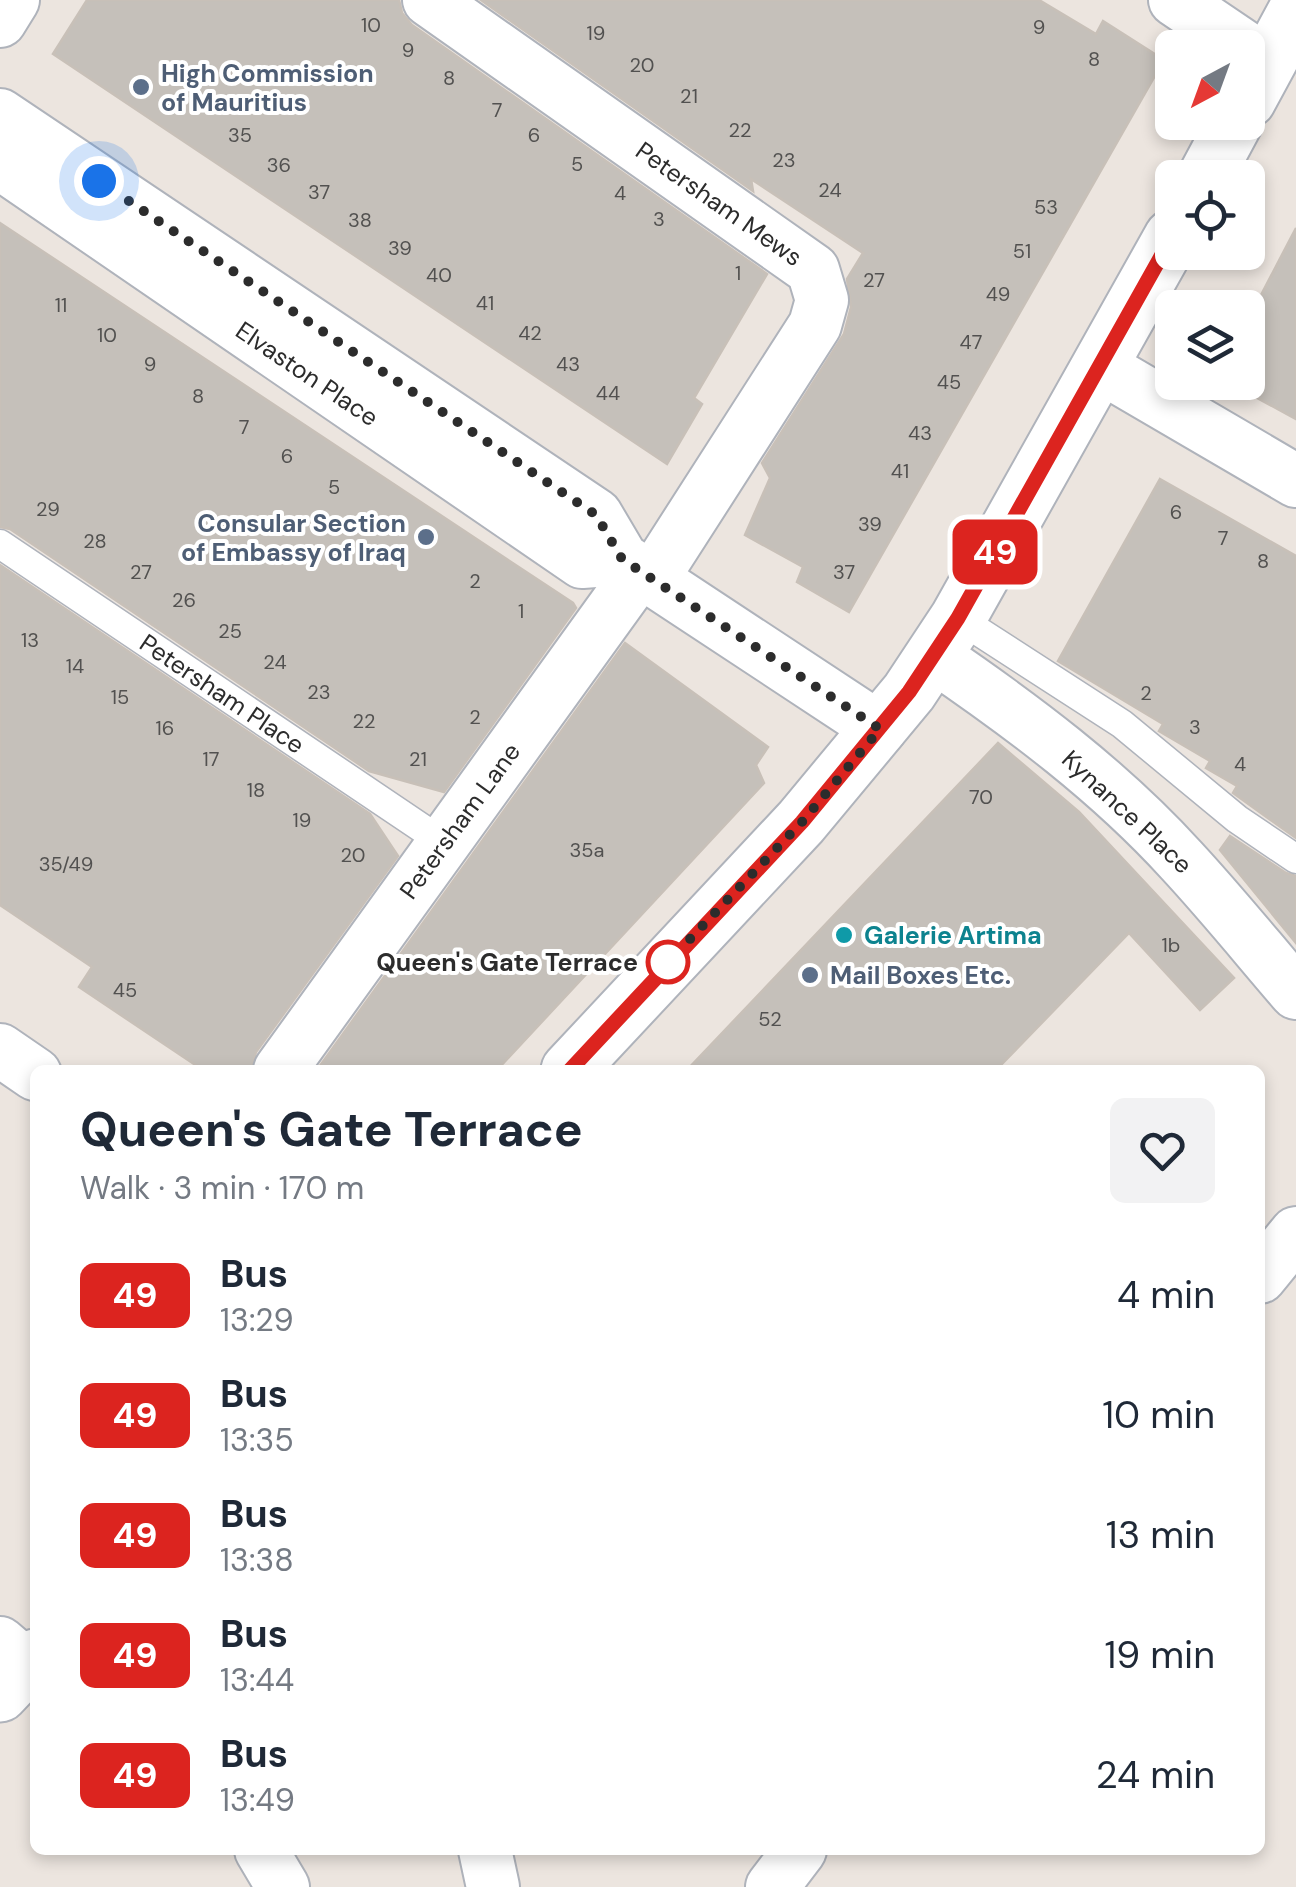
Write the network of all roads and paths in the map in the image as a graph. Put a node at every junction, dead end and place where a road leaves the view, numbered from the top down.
1 (13, 0) edge
2 (429, 0) edge
3 (1175, 0) edge
4 (0, 21) edge
5 (1270, 46) edge
6 (0, 115) edge
7 (0, 163) edge
8 (1155, 268) edge
9 (1101, 366) junction
10 (1296, 481) edge
11 (0, 544) edge
12 (638, 570) junction
13 (946, 637) junction
14 (880, 729) junction
15 (444, 843) junction
16 (1296, 859) edge
17 (1296, 993) edge
18 (0, 1050) edge
19 (284, 1065) edge
20 (574, 1065) edge
21 (30, 1071) edge
22 (1296, 1233) edge
23 (1265, 1271) edge
24 (264, 1855) edge
25 (486, 1855) edge
26 (796, 1855) edge
27 (284, 1887) edge
28 (493, 1887) edge
29 (772, 1887) edge

1 - 4 street
2 - 12 street, Petersham Mews
3 - 5 street
6 - 12 street, Elvaston Place
7 - 12 street, Elvaston Place
8 - 9 main road
9 - 10 street
9 - 13 main road
11 - 15 lane, Petersham Place
12 - 14 street, Elvaston Place
12 - 15 street, Petersham Lane
13 - 14 main road
13 - 16 lane
13 - 17 street, Kynance Place
14 - 20 main road
15 - 19 street, Petersham Lane
18 - 21 street
22 - 23 street
24 - 27 street
25 - 28 street
26 - 29 street

